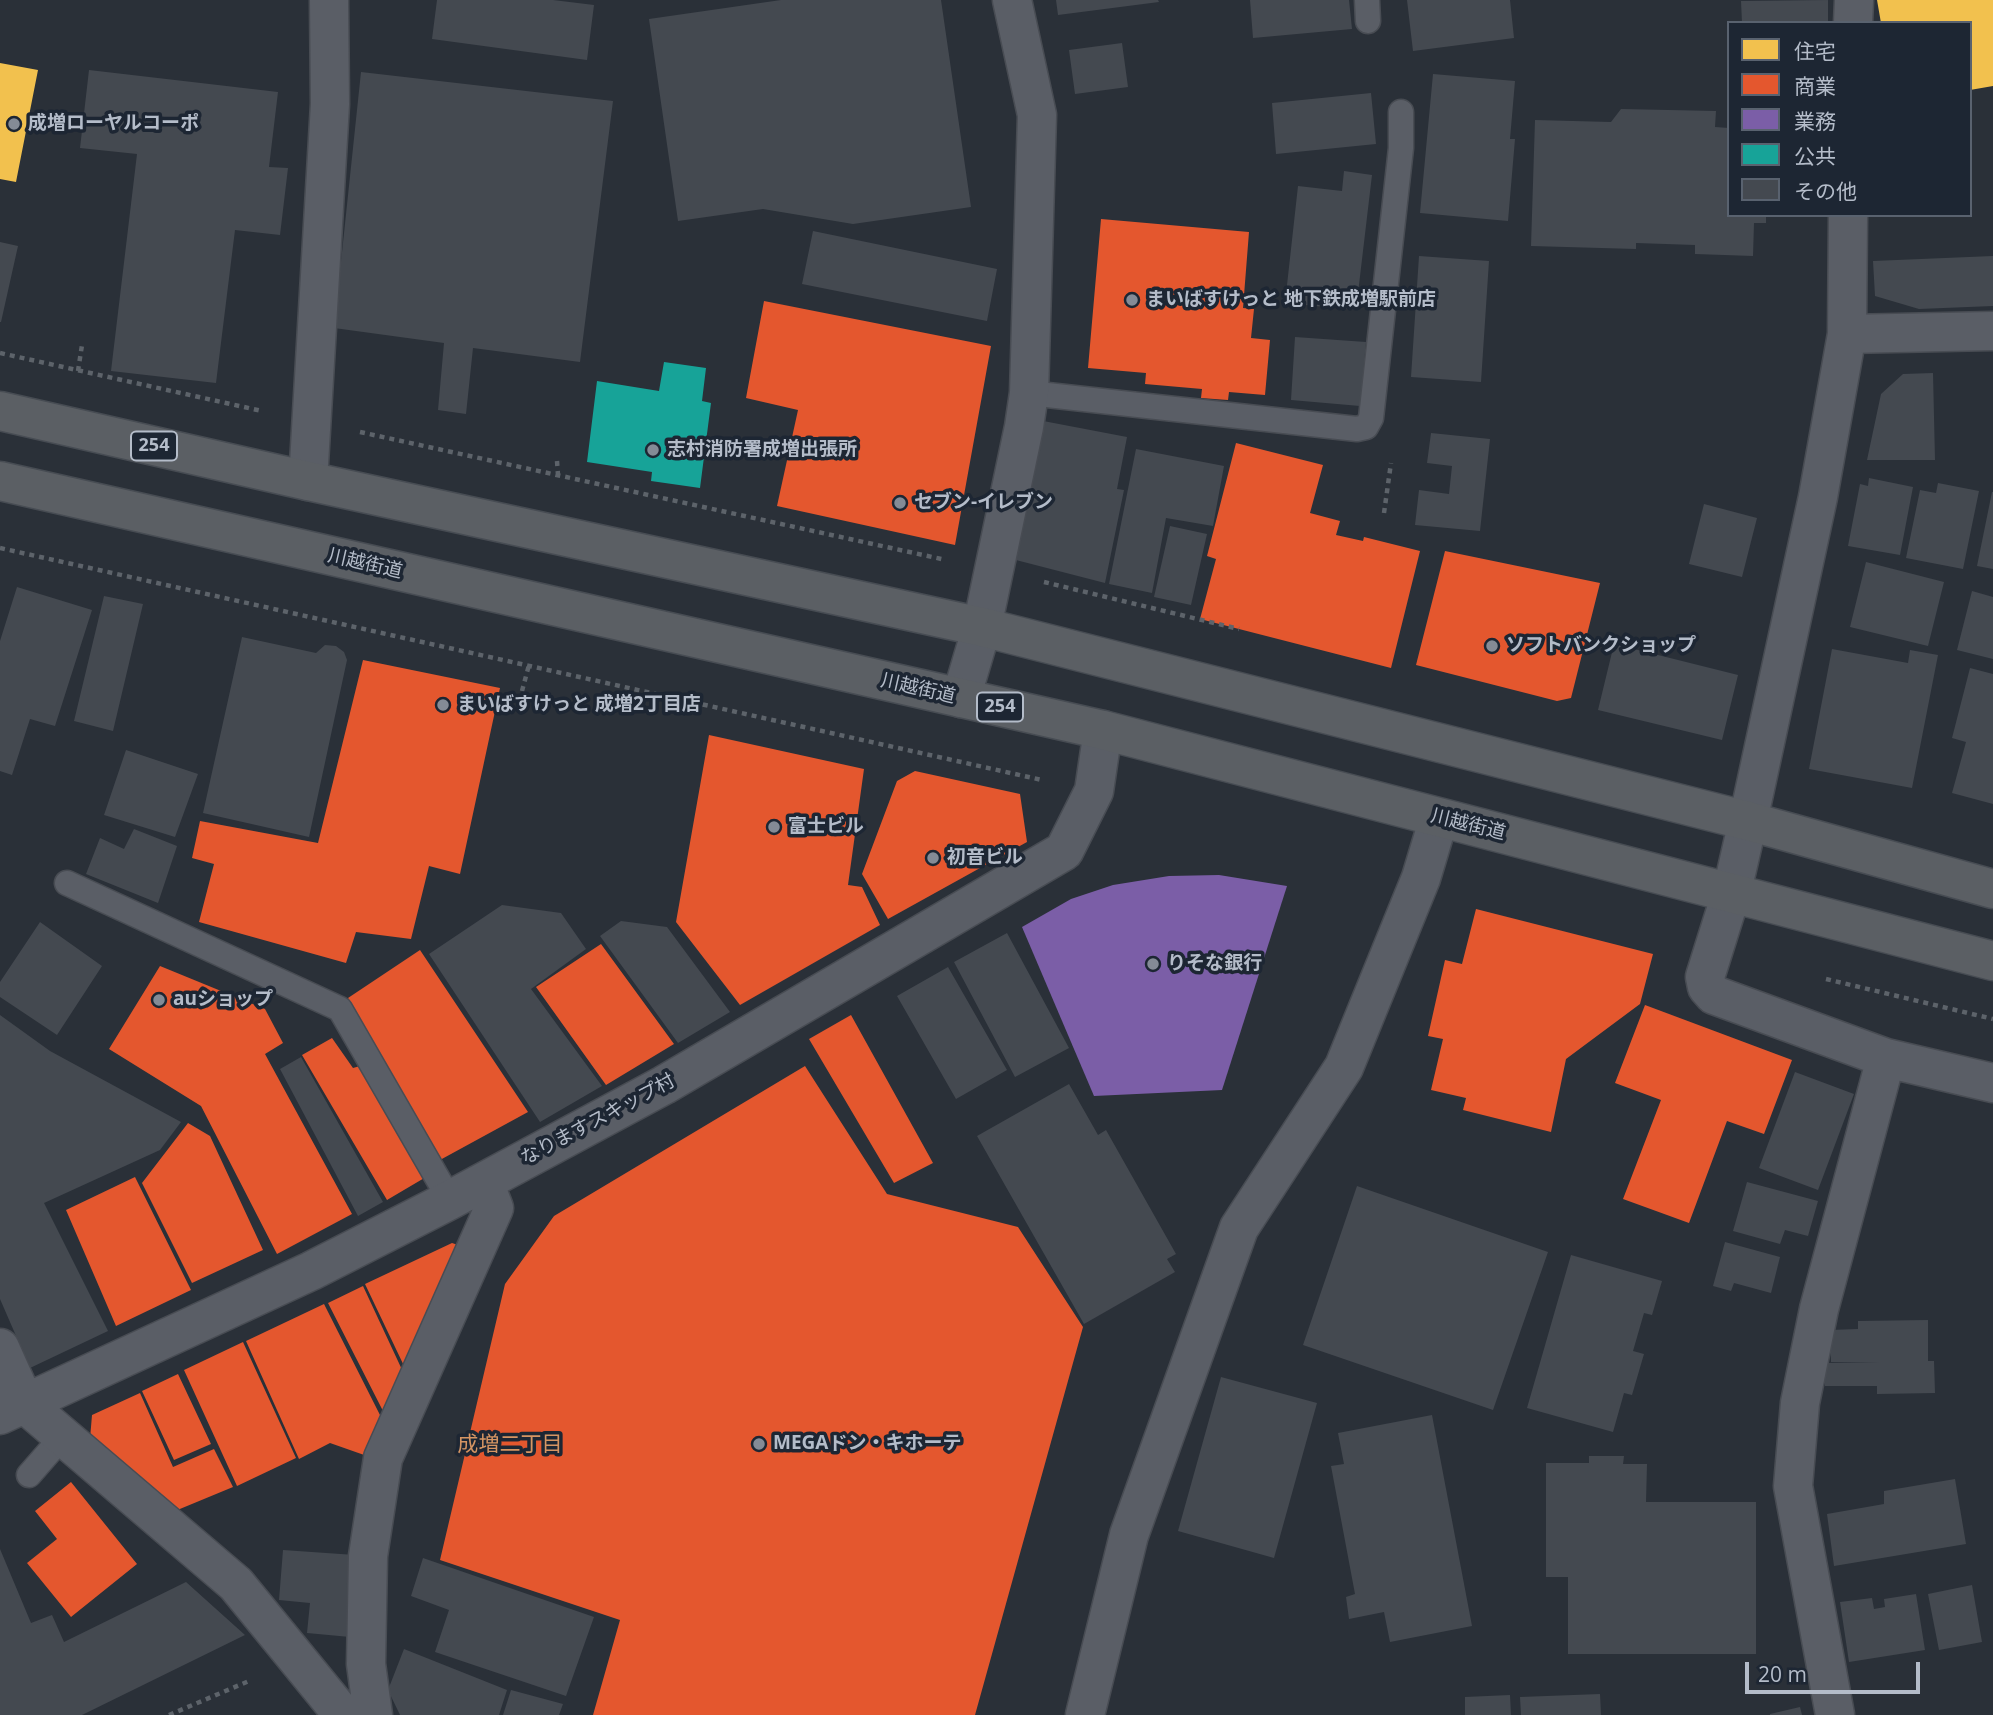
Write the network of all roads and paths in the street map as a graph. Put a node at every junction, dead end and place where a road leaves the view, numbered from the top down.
1 (329, 0) edge
2 (1012, 0) edge
3 (1854, 0) edge
4 (1853, 21) edge
5 (1401, 112) dead end
6 (1848, 217) edge
7 (1993, 331) edge
8 (1847, 334) junction
9 (82, 345) dead end
10 (0, 354) edge
11 (78, 370) junction
12 (1028, 393) junction
13 (0, 411) edge
14 (312, 422) junction
15 (557, 461) dead end
16 (558, 475) junction
17 (0, 481) edge
18 (308, 481) junction
19 (0, 548) edge
20 (994, 570) junction
21 (982, 627) junction
22 (1239, 629) dead end
23 (529, 665) junction
24 (522, 691) dead end
25 (961, 698) junction
26 (1103, 730) junction
27 (1094, 791) junction
28 (1439, 817) junction
29 (1748, 821) junction
30 (67, 883) dead end
31 (1993, 888) edge
32 (1732, 891) junction
33 (1993, 961) edge
34 (1818, 977) dead end
35 (1993, 1019) edge
36 (1886, 1058) junction
37 (1993, 1083) edge
38 (484, 1182) junction
39 (450, 1200) junction
40 (0, 1348) edge
41 (13, 1409) edge
42 (63, 1436) junction
43 (29, 1475) dead end
44 (299, 1660) junction
45 (169, 1715) edge
46 (343, 1715) edge
47 (373, 1715) edge
48 (1085, 1715) edge
49 (1835, 1715) edge

1 - 14 street
2 - 12 street
3 - 4 street
5 - 12 lane
6 - 8 street
7 - 8 street
8 - 29 street
9 - 11 path
10 - 11 path
11 - 14 path
12 - 20 street
13 - 18 highway, 254
14 - 16 path
14 - 18 street
15 - 16 path
16 - 20 path
17 - 25 highway, 川越街道 / 254
18 - 21 highway, 254
19 - 23 path
20 - 21 street
20 - 22 path
21 - 25 street
21 - 29 highway, 254
23 - 24 path
23 - 27 path
25 - 26 highway, 川越街道 / 254
26 - 27 street, なりますスキップ村
26 - 28 highway, 川越街道 / 254
27 - 38 street, なりますスキップ村
28 - 32 highway, 川越街道 / 254
28 - 48 street
29 - 31 highway, 254
29 - 32 street
30 - 39 lane
32 - 33 highway, 川越街道 / 254
32 - 36 street
34 - 35 path
36 - 37 street
36 - 49 street
38 - 39 street, なりますスキップ村
38 - 47 street
39 - 41 street, なりますスキップ村
40 - 41 street
41 - 42 street
42 - 43 lane
42 - 44 street
44 - 45 path
44 - 46 street

